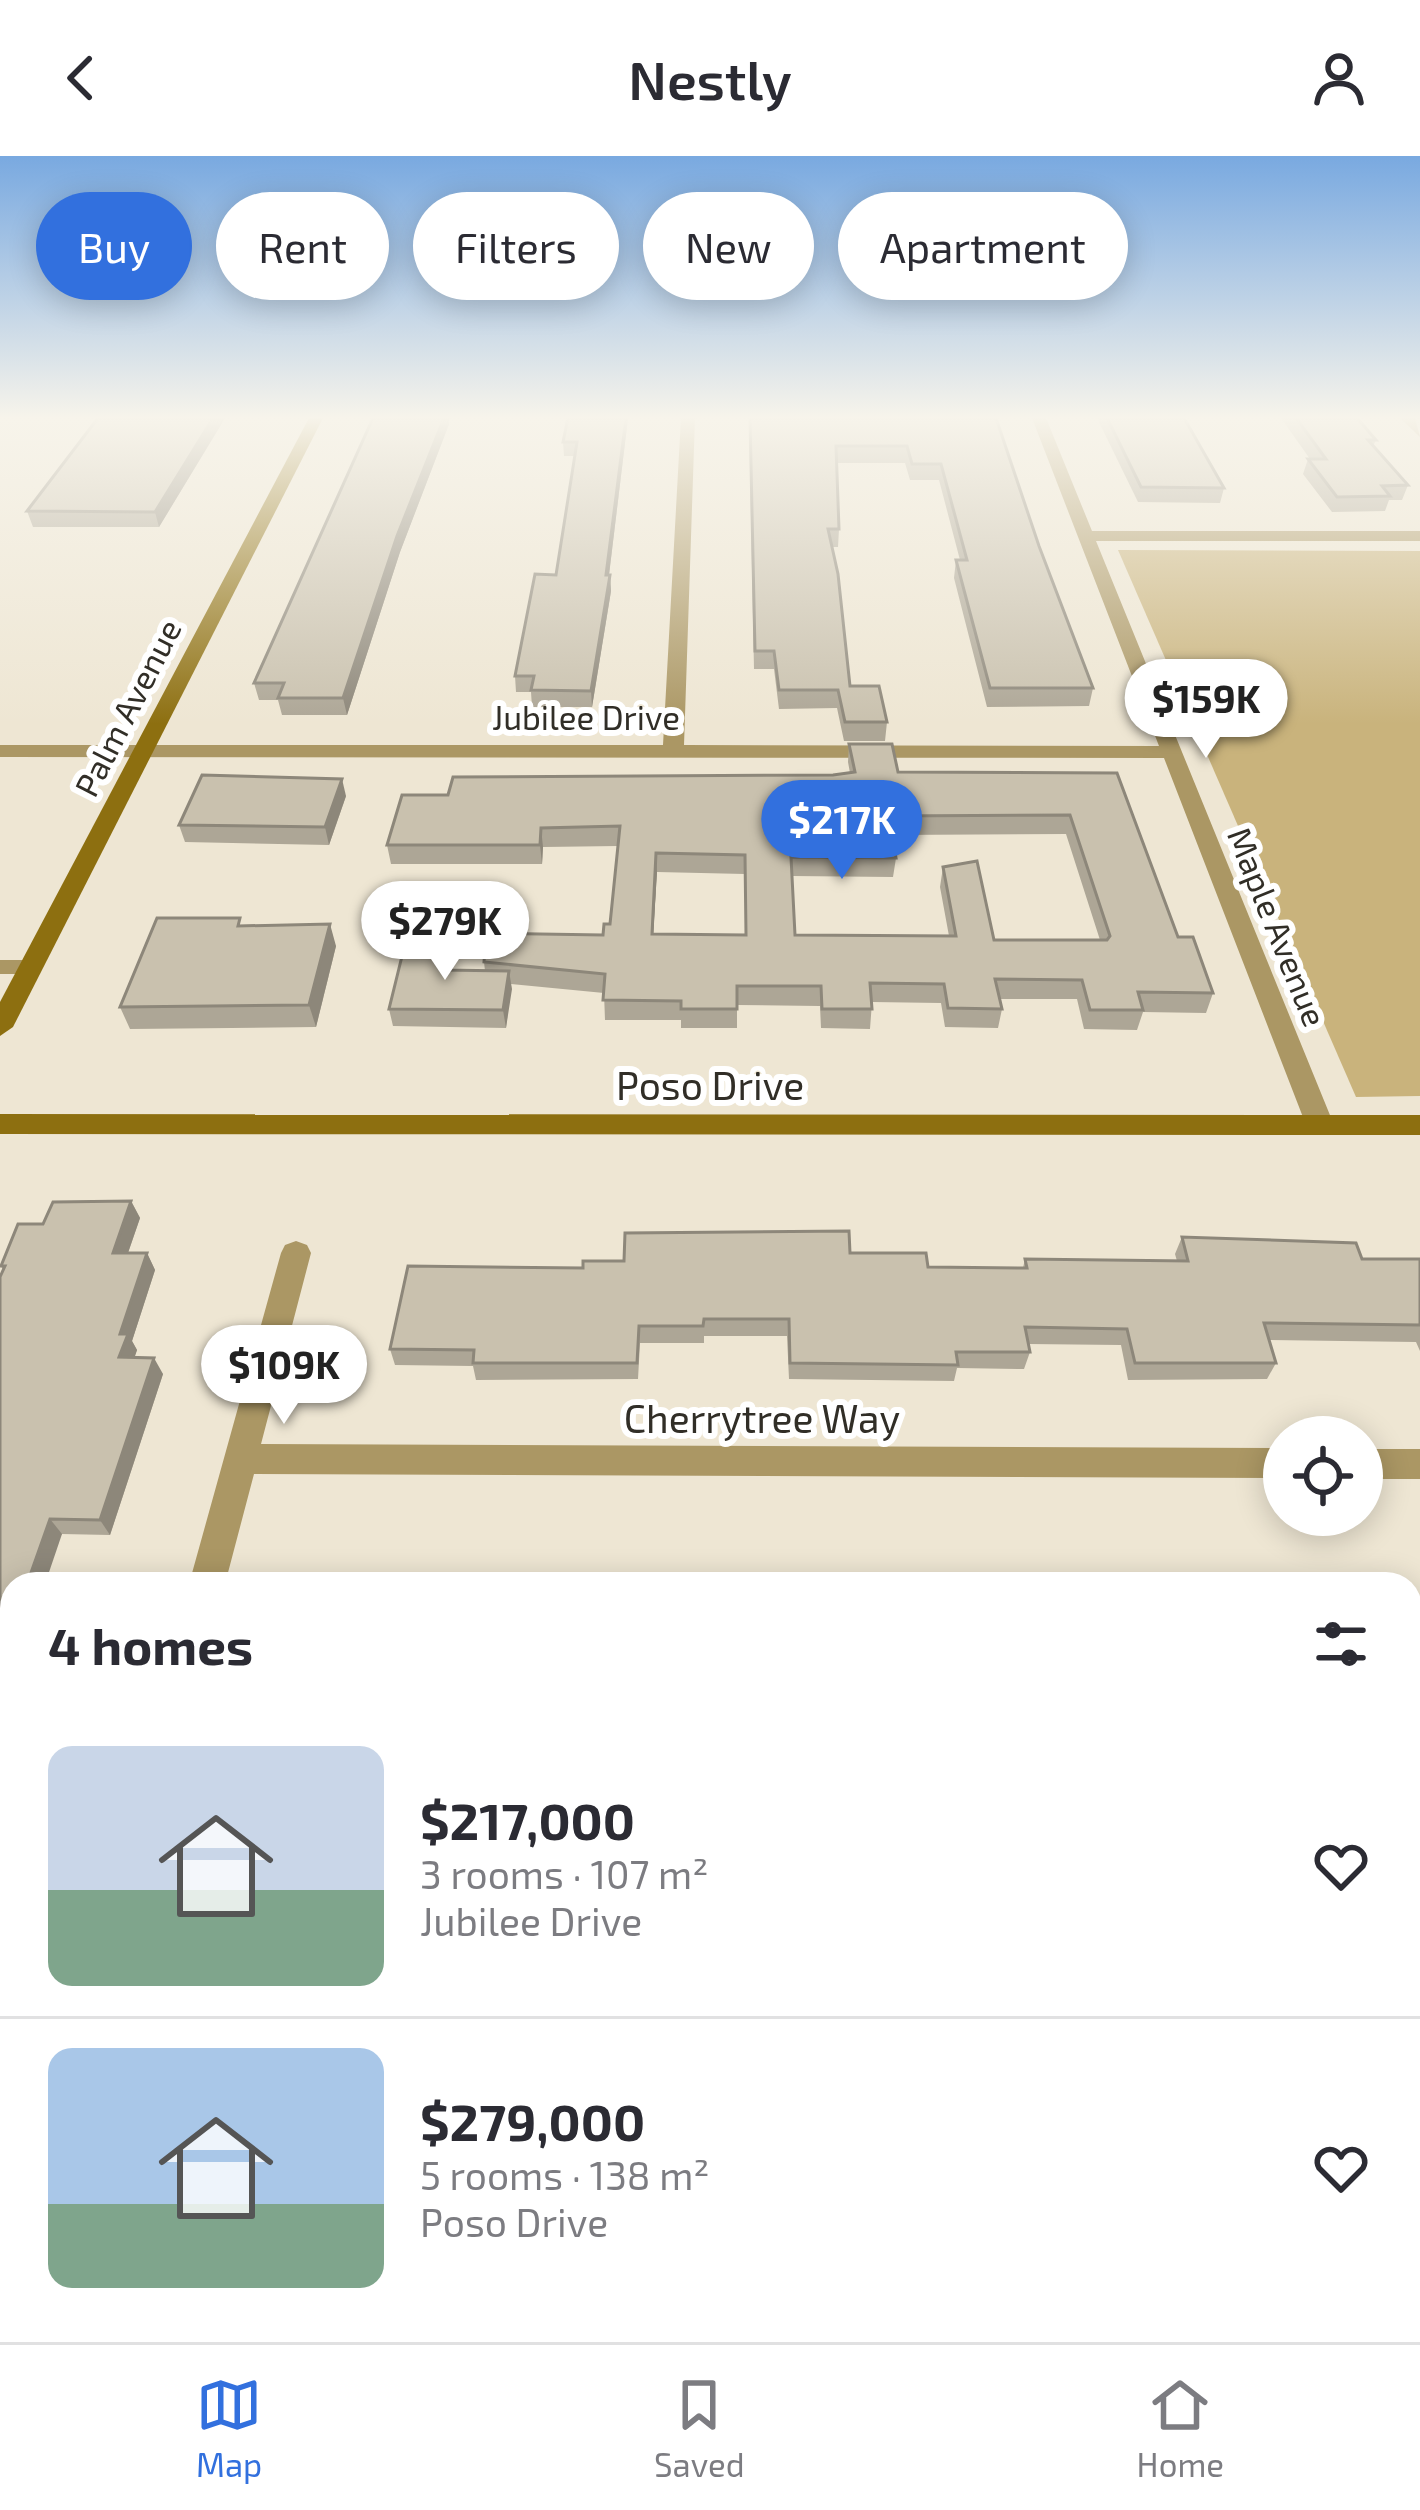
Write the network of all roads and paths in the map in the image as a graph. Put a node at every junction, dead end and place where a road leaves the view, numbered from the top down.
1 (263, 520) edge
2 (683, 520) edge
3 (1080, 520) edge
4 (1086, 536) junction
5 (1420, 536) edge
6 (0, 751) edge
7 (143, 751) junction
8 (673, 751) junction
9 (1172, 752) junction
10 (0, 967) edge
11 (31, 967) junction
12 (0, 1027) edge
13 (0, 1124) edge
14 (1320, 1125) junction
15 (1420, 1125) edge
16 (296, 1252) dead end
17 (239, 1459) junction
18 (1263, 1463) edge
19 (1383, 1464) edge
20 (1420, 1464) edge
21 (210, 1572) edge

1 - 7 main road, Palm Avenue
2 - 8 street
3 - 4 street, Maple Avenue
4 - 5 street
4 - 9 street, Maple Avenue
6 - 7 street, Jubilee Drive
7 - 8 street, Jubilee Drive
7 - 11 main road, Palm Avenue
8 - 9 street, Jubilee Drive
9 - 14 street, Maple Avenue
10 - 11 lane
11 - 12 main road, Palm Avenue
13 - 14 main road, Poso Drive
14 - 15 main road, Poso Drive
16 - 17 street
17 - 18 street, Cherrytree Way
17 - 21 street
19 - 20 street

